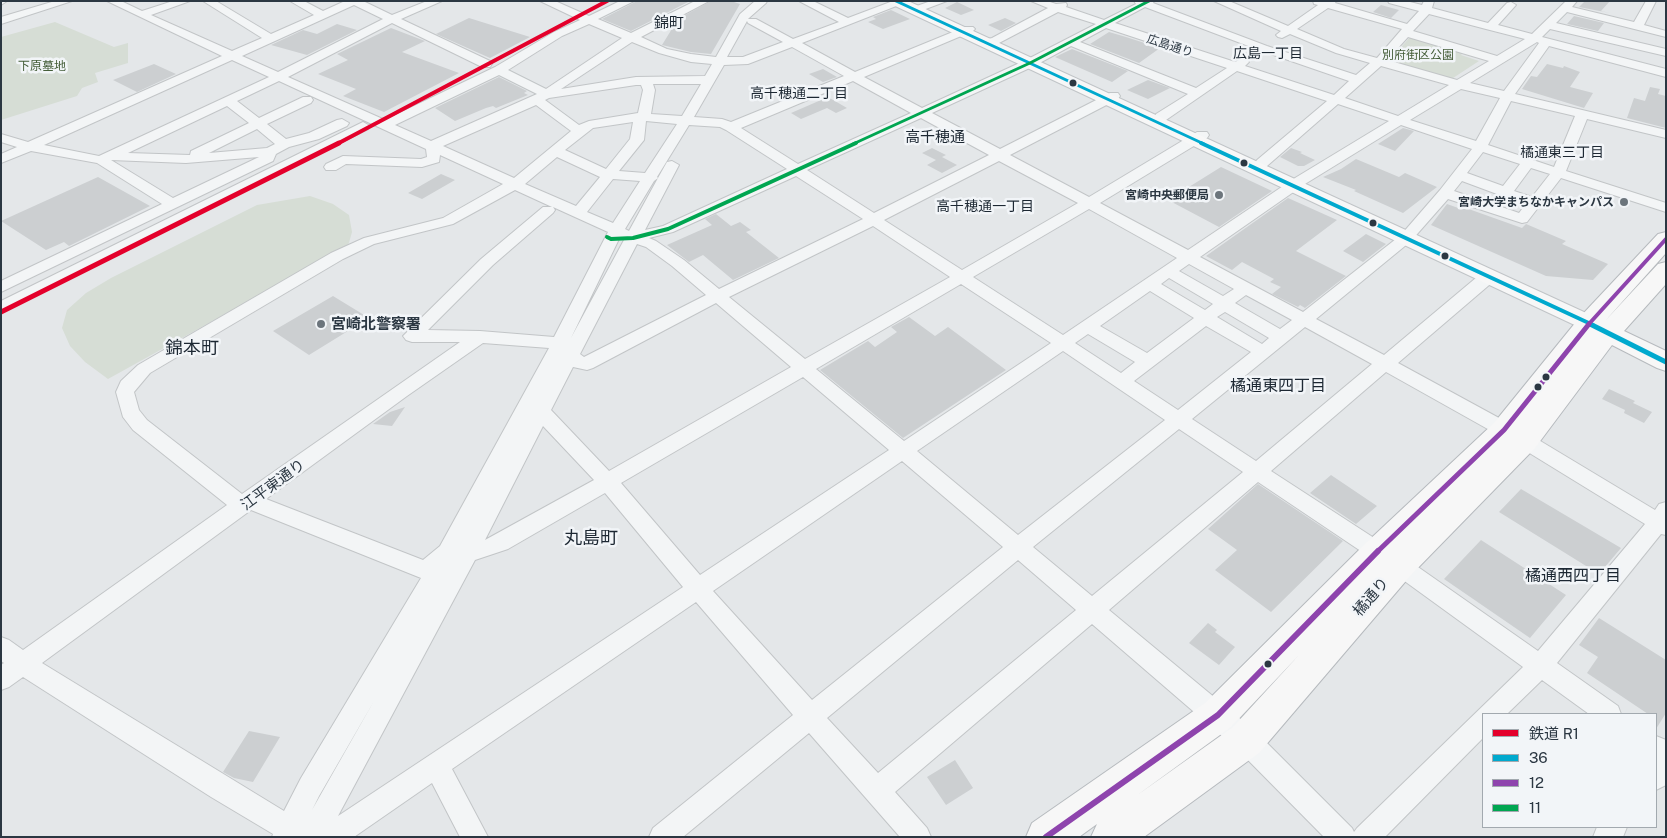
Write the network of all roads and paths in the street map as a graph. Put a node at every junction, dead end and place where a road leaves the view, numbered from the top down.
1 (67, 1) edge
2 (97, 1) edge
3 (112, 1) edge
4 (185, 1) edge
5 (208, 1) edge
6 (295, 1) edge
7 (354, 1) edge
8 (437, 1) edge
9 (545, 1) edge
10 (629, 1) edge
11 (704, 1) edge
12 (762, 1) edge
13 (776, 1) edge
14 (804, 1) edge
15 (942, 1) edge
16 (1036, 1) edge
17 (1070, 1) edge
18 (1219, 1) edge
19 (1393, 1) edge
20 (1651, 1) edge
21 (1144, 2) edge
22 (1325, 2) edge
23 (908, 4) edge
24 (1568, 5) edge
25 (1428, 6) edge
26 (1511, 6) dead end
27 (1056, 8) junction
28 (142, 14) junction
29 (583, 14) junction
30 (323, 15) junction
31 (392, 20) junction
32 (1, 21) edge
33 (752, 21) junction
34 (848, 22) junction
35 (1105, 24) junction
36 (1548, 25) junction
37 (1490, 27) junction
38 (1637, 27) junction
39 (965, 30) junction
40 (1289, 30) junction
41 (1408, 31) junction
42 (1666, 34) edge
43 (270, 38) junction
44 (632, 38) junction
45 (1540, 40) junction
46 (990, 42) junction
47 (1070, 42) junction
48 (793, 43) junction
49 (1263, 48) junction
50 (1666, 53) edge
51 (226, 58) junction
52 (1497, 60) junction
53 (724, 61) junction
54 (1033, 62) junction
55 (1379, 62) junction
56 (486, 64) junction
57 (1235, 67) junction
58 (499, 70) junction
59 (1666, 73) edge
60 (854, 76) junction
61 (272, 80) junction
62 (710, 80) junction
63 (1358, 80) junction
64 (646, 81) junction
65 (1457, 84) junction
66 (1197, 93) junction
67 (1508, 96) junction
68 (542, 97) junction
69 (1111, 98) junction
70 (227, 100) junction
71 (307, 100) junction
72 (1335, 100) junction
73 (922, 113) junction
74 (1582, 114) junction
75 (642, 117) junction
76 (1161, 117) junction
77 (349, 120) junction
78 (691, 120) junction
79 (1398, 121) junction
80 (374, 124) junction
81 (259, 125) junction
82 (731, 127) junction
83 (579, 131) junction
84 (1666, 134) edge
85 (1, 138) edge
86 (1198, 138) junction
87 (284, 144) junction
88 (28, 146) junction
89 (1480, 147) junction
90 (52, 151) junction
91 (556, 151) junction
92 (270, 152) junction
93 (432, 152) junction
94 (999, 154) junction
95 (104, 158) junction
96 (1, 159) edge
97 (186, 159) junction
98 (1528, 162) junction
99 (1262, 163) junction
100 (331, 167) dead end
101 (796, 170) junction
102 (1, 172) edge
103 (1558, 173) junction
104 (610, 174) junction
105 (1459, 175) junction
106 (651, 178) junction
107 (1297, 183) junction
108 (508, 187) junction
109 (1506, 192) junction
110 (1445, 193) junction
111 (1089, 203) junction
112 (1534, 203) junction
113 (174, 204) junction
114 (1666, 208) edge
115 (1493, 209) junction
116 (548, 210) junction
117 (578, 213) junction
118 (873, 220) junction
119 (1409, 235) junction
120 (621, 236) junction
121 (1666, 239) edge
122 (1188, 257) junction
123 (1666, 269) edge
124 (1168, 271) junction
125 (1489, 276) junction
126 (961, 277) junction
127 (1149, 284) junction
128 (1, 287) edge
129 (1245, 288) junction
130 (717, 296) junction
131 (1224, 304) junction
132 (1, 308) edge
133 (1204, 317) junction
134 (1303, 321) junction
135 (1602, 324) junction
136 (1088, 326) junction
137 (480, 337) junction
138 (1282, 338) junction
139 (1063, 343) junction
140 (565, 350) junction
141 (1666, 350) edge
142 (1263, 352) junction
143 (1147, 361) junction
144 (1666, 362) edge
145 (1384, 364) junction
146 (804, 368) junction
147 (1121, 382) junction
148 (542, 411) junction
149 (1178, 419) junction
150 (1515, 435) junction
151 (902, 451) junction
152 (1257, 472) junction
153 (607, 482) junction
154 (247, 504) junction
155 (1663, 520) edge
156 (1017, 548) junction
157 (458, 552) junction
158 (1389, 558) junction
159 (698, 588) junction
160 (1093, 610) junction
161 (1, 647) edge
162 (23, 664) junction
163 (1541, 665) junction
164 (1, 679) edge
165 (1491, 713) edge
166 (1608, 713) edge
167 (1218, 715) junction
168 (810, 716) junction
169 (1482, 722) edge
170 (1246, 740) junction
171 (1666, 764) edge
172 (436, 765) junction
173 (1657, 776) edge
174 (877, 791) junction
175 (295, 835) edge
176 (330, 837) edge
177 (476, 837) edge
178 (662, 837) edge
179 (918, 837) edge
180 (1046, 837) edge
181 (1112, 837) edge
182 (1343, 837) edge
183 (1366, 837) edge

1 - 32 street
2 - 51 street
3 - 28 street
4 - 28 street
5 - 43 street
6 - 30 street
7 - 30 street
7 - 31 street
8 - 31 street
9 - 29 street
10 - 29 street
11 - 44 street
12 - 53 street
13 - 33 street
14 - 34 street
15 - 23 street
16 - 27 street
17 - 27 street
18 - 40 street
19 - 25 street
20 - 38 street
21 - 35 street
21 - 49 street
22 - 40 street
22 - 41 street
23 - 34 street
23 - 39 main road
24 - 36 street
24 - 38 street
25 - 37 street
25 - 41 street
26 - 37 street
27 - 35 street
27 - 46 street
28 - 51 street
29 - 44 street
29 - 56 street
29 - 58 street
30 - 43 street
31 - 56 street
31 - 61 street
33 - 48 street
33 - 53 street
34 - 48 street
35 - 47 street
35 - 57 street, 広島通り
36 - 45 street
36 - 50 street
37 - 45 street
38 - 42 street
39 - 46 main road
39 - 60 street
40 - 49 street
40 - 55 street
41 - 52 street
41 - 55 street
43 - 51 street
44 - 53 street
44 - 68 street
45 - 52 street
45 - 59 street
45 - 67 street
46 - 54 main road
47 - 54 street
47 - 66 street
48 - 53 street
48 - 60 street
49 - 57 street
49 - 63 street
51 - 61 street
51 - 88 street
52 - 65 street
53 - 62 street
53 - 78 street
54 - 69 main road
54 - 73 street
55 - 63 street
55 - 65 street
56 - 80 street
57 - 66 street
57 - 72 street, 広島通り
58 - 68 street
58 - 80 street
60 - 73 street
60 - 82 street
61 - 70 street
61 - 71 street
61 - 80 street
62 - 64 street
62 - 78 street
63 - 72 street
64 - 68 street
64 - 75 street
65 - 67 street
65 - 79 street
66 - 76 street
67 - 74 street
67 - 89 street
68 - 83 street
68 - 93 street
69 - 76 main road
69 - 86 main road
69 - 94 street
70 - 81 street
70 - 95 street
71 - 77 street
71 - 81 street
72 - 79 street
72 - 99 street
73 - 94 street
73 - 101 street
74 - 84 street
74 - 103 street
75 - 78 street
75 - 83 street
75 - 104 street
76 - 86 main road
77 - 80 street
77 - 87 street
78 - 82 street
78 - 106 street
78 - 120 street
79 - 89 street
79 - 107 street
80 - 93 street
80 - 93 street
80 - 132 street
81 - 87 street
81 - 97 street
82 - 101 street
83 - 91 street
85 - 88 street
86 - 99 main road
86 - 107 main road
86 - 111 street
87 - 92 street
88 - 90 street
88 - 96 street
89 - 98 street
89 - 105 street
90 - 95 street
90 - 102 street
91 - 104 street
91 - 108 street
92 - 97 street
92 - 113 street
93 - 100 street
93 - 108 street
94 - 111 street
94 - 118 street
95 - 97 street
95 - 113 street
98 - 103 street
98 - 109 street
99 - 107 main road
101 - 118 street
101 - 120 street
103 - 112 street
103 - 114 street
104 - 106 street
104 - 117 street
105 - 109 street
105 - 110 street
106 - 120 street
107 - 119 main road
107 - 122 street
108 - 116 street
108 - 117 street
108 - 154 street
109 - 112 street
109 - 115 street
110 - 115 street
110 - 119 street
111 - 122 street
111 - 126 street
112 - 115 street
113 - 128 street
116 - 120 street
116 - 137 street
117 - 120 street
118 - 126 street
118 - 130 street
119 - 125 main road
119 - 134 street
119 - 135 main road
120 - 130 street
120 - 140 street
121 - 135 highway
122 - 124 street
122 - 129 street
123 - 135 highway
124 - 127 street
124 - 131 street
125 - 135 main road
125 - 145 street
126 - 139 street
126 - 146 street
127 - 133 street
127 - 136 street
129 - 131 street
129 - 134 street
130 - 140 street
130 - 146 street
131 - 133 street
131 - 138 street
133 - 142 street
133 - 143 street
134 - 138 street
134 - 145 street
135 - 141 highway
135 - 144 highway
135 - 150 highway, 橘通り
136 - 139 street
136 - 143 street
137 - 140 street
137 - 154 street, 江平東通り
138 - 142 street
139 - 147 street
139 - 151 street
140 - 148 street
140 - 157 street
142 - 149 street
143 - 147 street
145 - 150 street
145 - 152 street
146 - 151 street
146 - 153 street
147 - 149 street
148 - 153 street
148 - 157 street
149 - 152 street
149 - 156 street
150 - 155 street
150 - 158 highway, 橘通り
151 - 156 street
151 - 159 street
152 - 158 street
152 - 160 street
153 - 157 street
153 - 159 street
154 - 157 street
154 - 162 street, 江平東通り
155 - 163 street
156 - 160 street
156 - 168 street
157 - 175 street
158 - 163 street
158 - 167 highway, 橘通り
158 - 170 highway, 橘通り
159 - 168 street
159 - 172 street
160 - 167 street
160 - 174 street
161 - 162 street
162 - 164 street, 江平東通り
162 - 175 street
163 - 165 street
163 - 166 street
167 - 170 street
167 - 180 highway, 橘通り
168 - 174 street
168 - 178 street
169 - 183 street
170 - 181 highway, 橘通り
170 - 182 street
171 - 173 street
172 - 176 street
172 - 177 street
174 - 179 street

